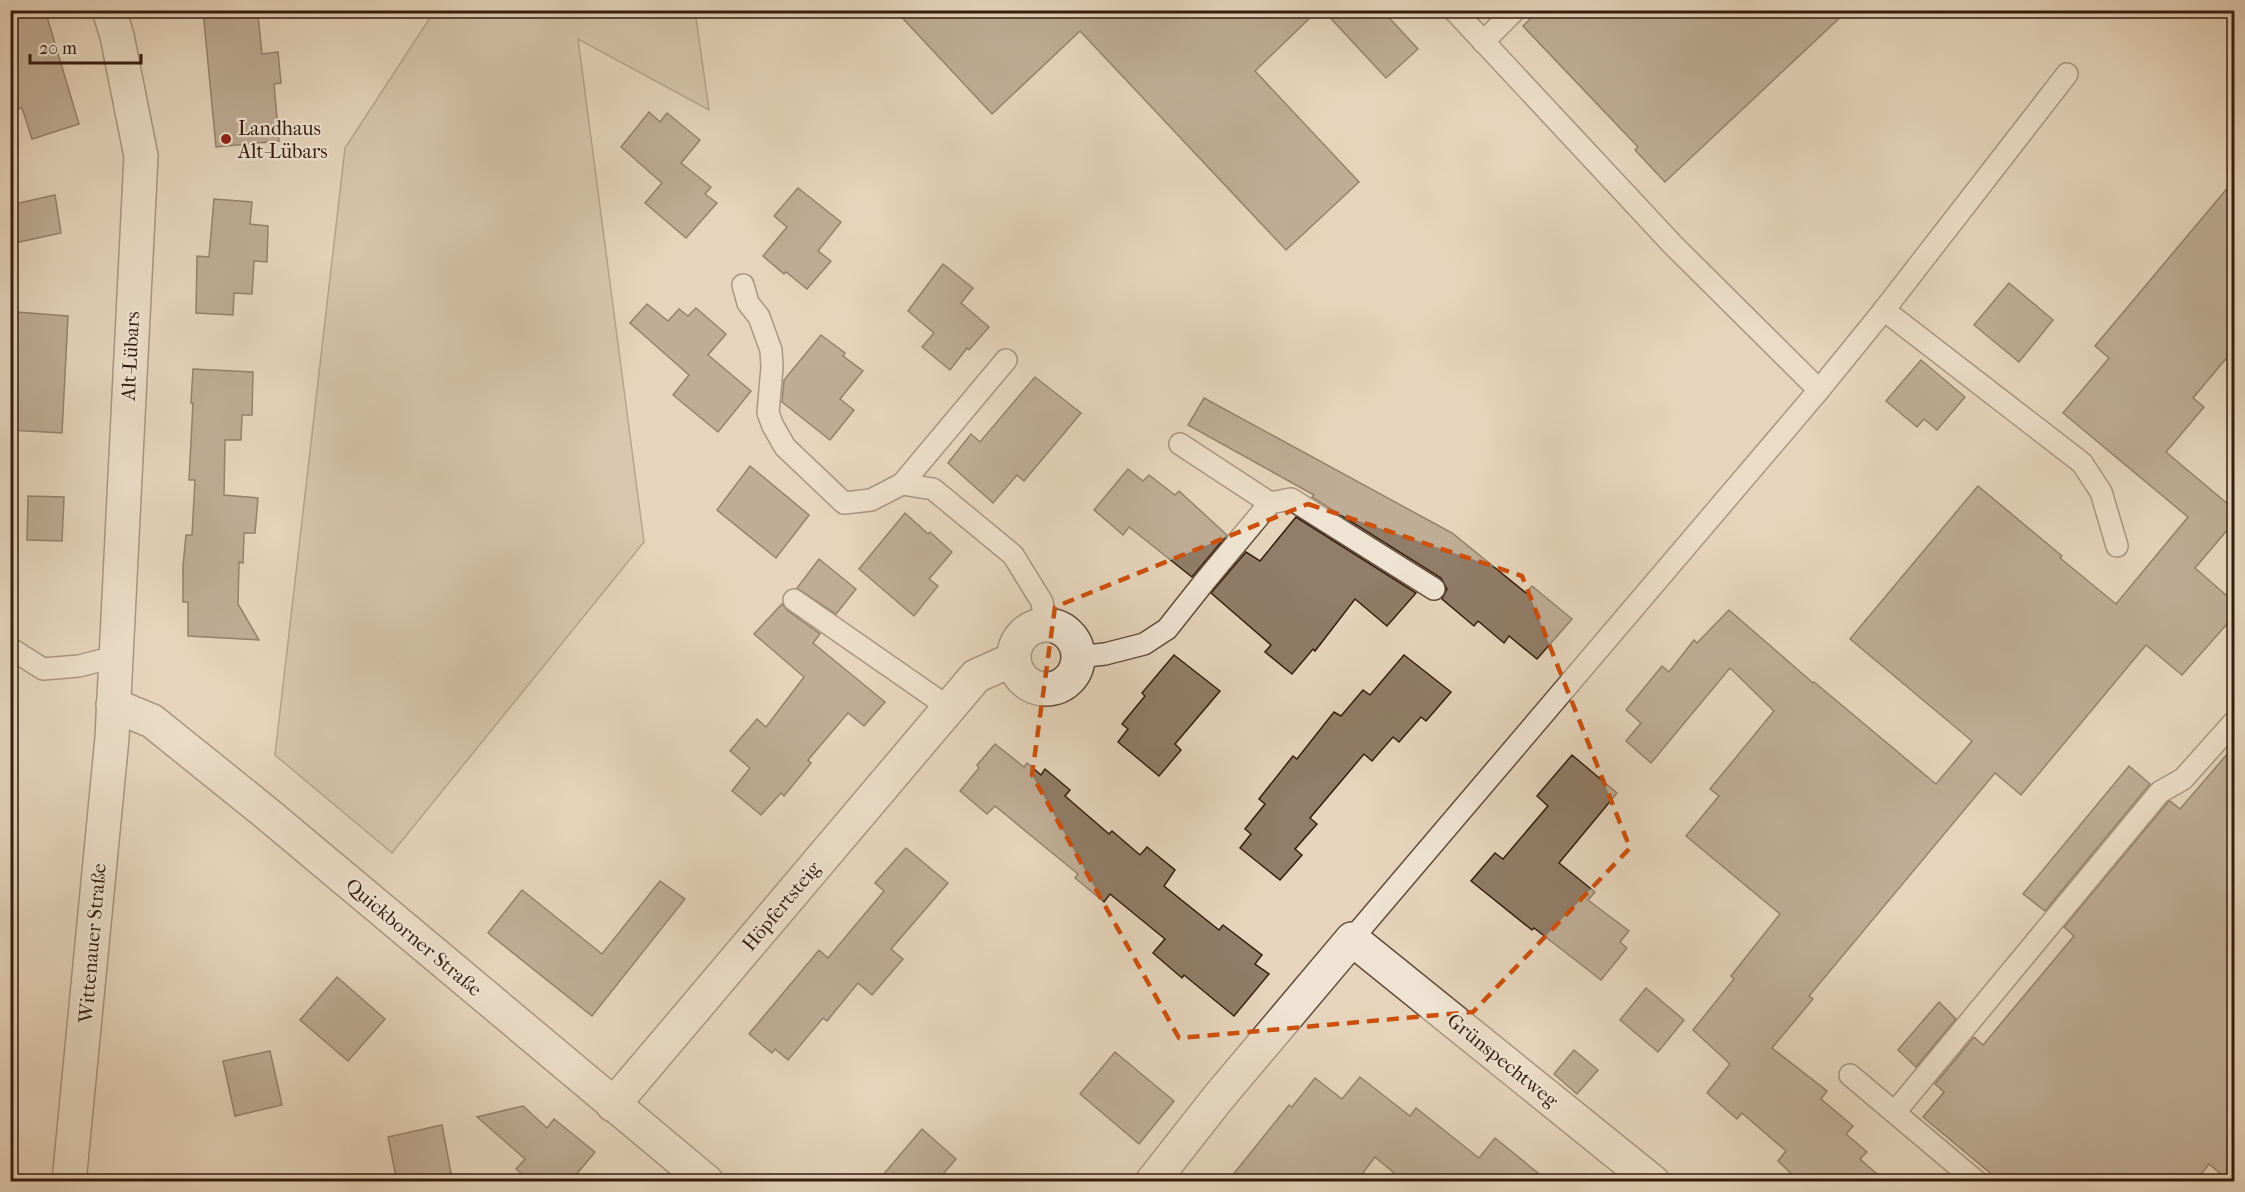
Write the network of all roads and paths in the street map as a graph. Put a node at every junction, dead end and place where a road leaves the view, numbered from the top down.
1 (109, 10) edge
2 (1454, 10) edge
3 (1515, 10) edge
4 (1483, 42) junction
5 (2067, 74) dead end
6 (743, 285) dead end
7 (1884, 310) junction
8 (1006, 360) dead end
9 (1819, 390) junction
10 (1180, 444) dead end
11 (902, 484) junction
12 (1270, 503) junction
13 (2117, 546) dead end
14 (1434, 589) dead end
15 (794, 600) dead end
16 (1045, 625) junction
17 (10, 648) edge
18 (114, 657) junction
19 (1077, 657) junction
20 (1014, 659) junction
21 (113, 705) junction
22 (948, 707) junction
23 (2235, 722) edge
24 (1352, 939) junction
25 (1850, 1075) dead end
26 (613, 1104) junction
27 (1895, 1112) junction
28 (69, 1182) edge
29 (707, 1182) edge
30 (1152, 1182) edge
31 (1653, 1182) edge
32 (1977, 1182) edge

1 - 18 street, Alt-Lübars
2 - 4 lane
3 - 4 lane
4 - 9 lane
5 - 7 lane
6 - 11 lane
7 - 9 lane
7 - 13 lane
8 - 11 lane
9 - 24 lane
10 - 12 lane
11 - 16 lane
12 - 14 lane
12 - 19 lane
15 - 22 lane
16 - 19 street
16 - 20 street
17 - 18 lane
18 - 21 street, Alt-Lübars
19 - 20 street
20 - 22 street, Höpfertsteig
21 - 26 street, Quickborner Straße
21 - 28 street, Wittenauer Straße
22 - 26 street, Höpfertsteig
23 - 27 lane
24 - 30 street
24 - 31 street, Grünspechtweg
25 - 27 lane
26 - 29 street, Quickborner Straße
27 - 32 lane

